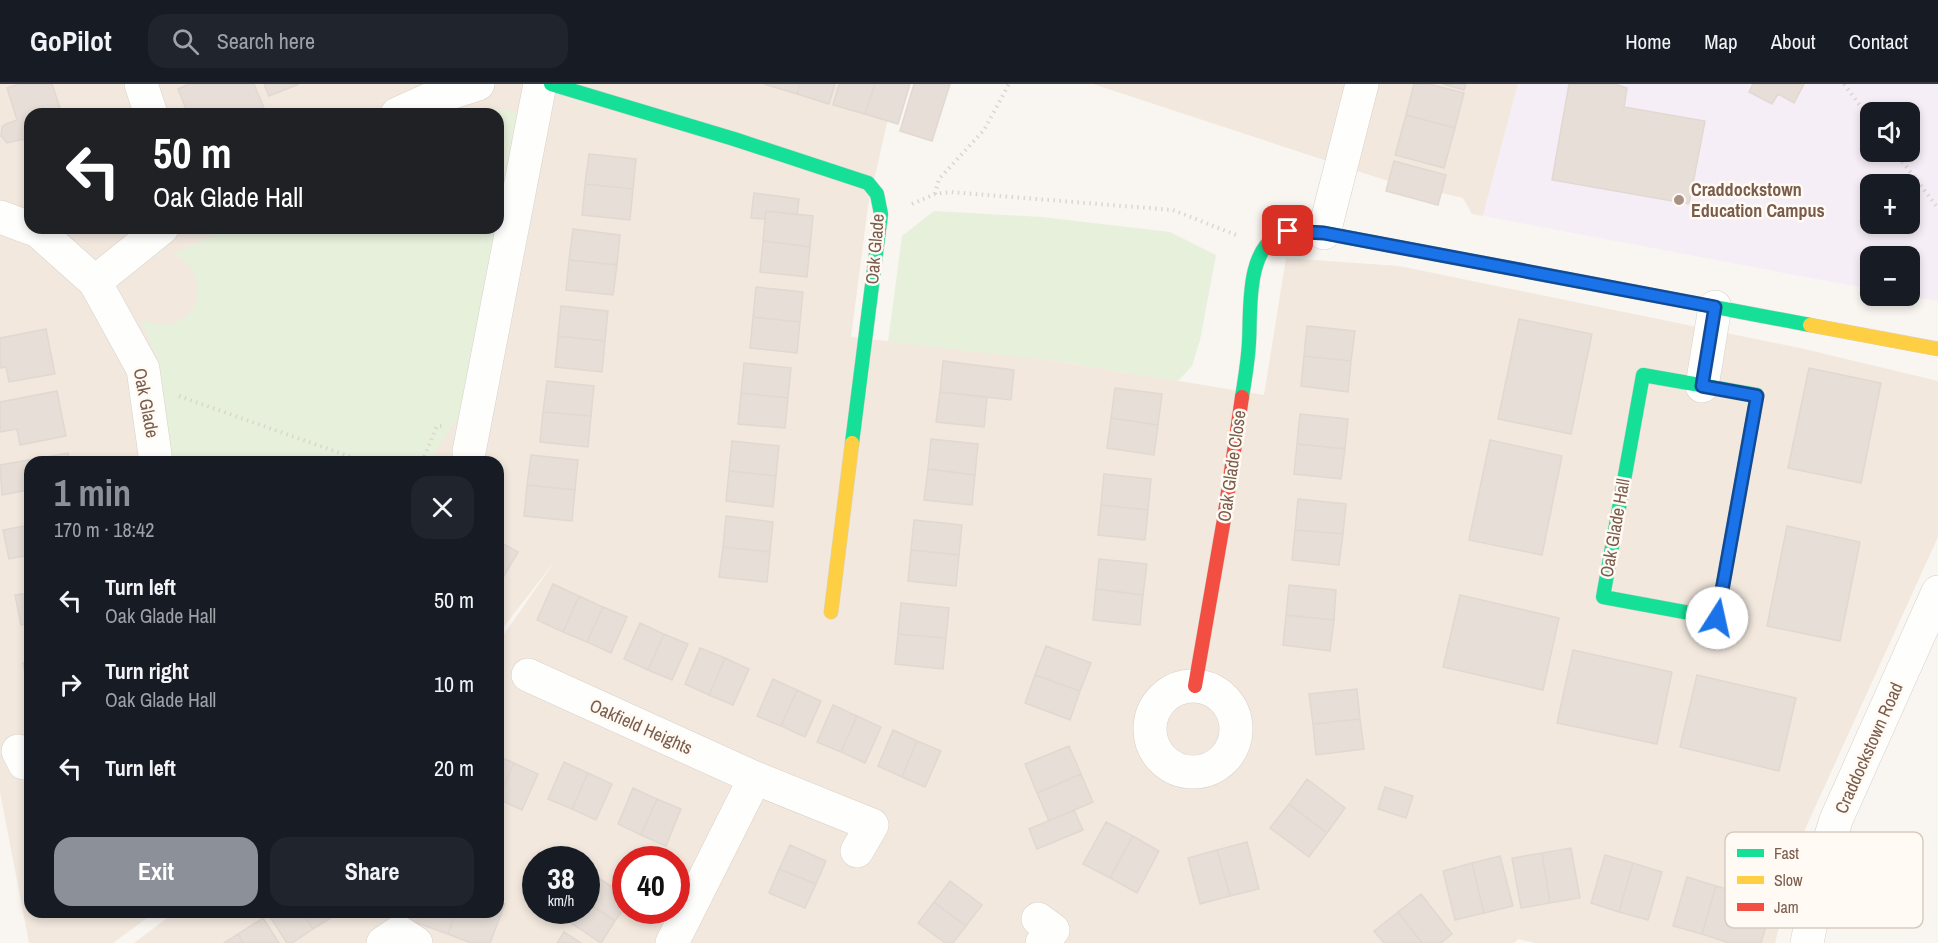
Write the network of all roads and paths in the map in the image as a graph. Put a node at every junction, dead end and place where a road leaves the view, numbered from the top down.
1 (141, 84) edge
2 (478, 84) edge
3 (540, 84) edge
4 (551, 84) edge
5 (1009, 84) edge
6 (1362, 84) edge
7 (1844, 84) edge
8 (1860, 106) edge
9 (149, 108) edge
10 (410, 108) edge
11 (1903, 162) edge
12 (935, 194) junction
13 (1938, 208) edge
14 (881, 214) junction
15 (0, 217) edge
16 (24, 226) edge
17 (1324, 233) junction
18 (41, 234) edge
19 (155, 234) edge
20 (1264, 248) junction
21 (95, 282) junction
22 (1715, 307) junction
23 (1938, 349) edge
24 (1702, 386) junction
25 (145, 387) junction
26 (469, 452) dead end
27 (155, 456) edge
28 (348, 456) edge
29 (1938, 592) edge
30 (831, 612) dead end
31 (528, 675) dead end
32 (1195, 686) dead end
33 (754, 778) junction
34 (1832, 832) edge
35 (857, 851) dead end
36 (1810, 928) edge
37 (383, 943) edge
38 (416, 943) edge
39 (672, 943) edge
40 (1807, 943) edge

1 - 9 street
2 - 10 street
3 - 26 street
4 - 14 street, Oak Glade
5 - 12 path
6 - 17 street
7 - 8 path
11 - 13 path
12 - 14 path
12 - 20 path
14 - 30 street, Oak Glade
15 - 16 street, Oak Glade
17 - 20 street
17 - 22 street
18 - 21 street, Oak Glade
19 - 21 street
20 - 32 street, Oak Glade Close
21 - 25 street, Oak Glade
22 - 23 street
22 - 24 street
24 - 24 street, Oak Glade Hall
25 - 27 street, Oak Glade
25 - 28 path
29 - 34 street, Craddockstown Road
31 - 33 street, Oakfield Heights
33 - 35 street, Oakfield Heights
33 - 39 street
36 - 40 street, Craddockstown Road
37 - 38 street

